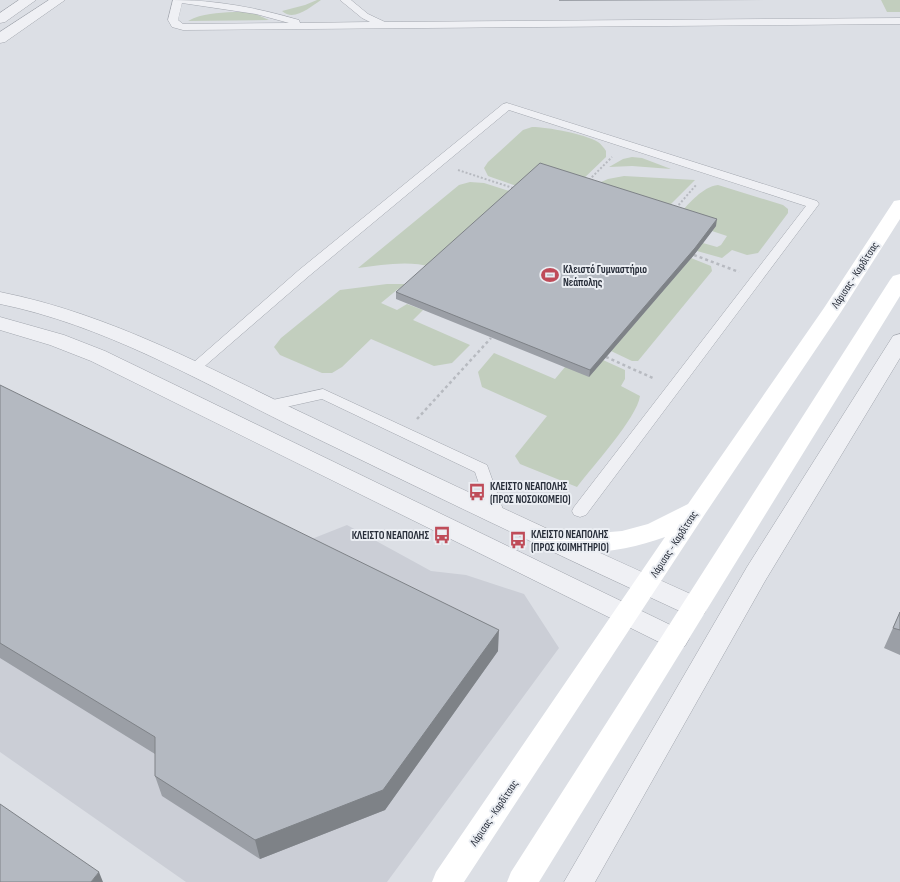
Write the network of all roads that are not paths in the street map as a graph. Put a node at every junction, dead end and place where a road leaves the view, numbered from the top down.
1 (29, 0) edge
2 (58, 0) edge
3 (178, 0) edge
4 (183, 0) edge
5 (345, 0) edge
6 (0, 19) edge
7 (900, 22) edge
8 (310, 27) junction
9 (385, 27) junction
10 (0, 40) edge
11 (900, 205) edge
12 (900, 280) edge
13 (0, 298) edge
14 (0, 323) edge
15 (900, 341) edge
16 (193, 368) junction
17 (268, 406) junction
18 (697, 508) junction
19 (580, 511) dead end
20 (497, 515) junction
21 (546, 540) junction
22 (646, 586) junction
23 (695, 608) junction
24 (627, 615) junction
25 (676, 639) junction
26 (448, 882) edge
27 (522, 882) edge
28 (579, 882) edge

1 - 6 street
2 - 10 street
3 - 8 lane
4 - 8 lane
5 - 9 lane
7 - 9 lane
8 - 9 lane
11 - 18 main road, Λάρισας - Καρδίτσας
12 - 23 main road
13 - 16 street
14 - 24 street
15 - 28 street
16 - 17 street
16 - 19 lane
17 - 20 street
17 - 20 lane
18 - 21 main road
18 - 22 main road, Λάρισας - Καρδίτσας
20 - 21 street
21 - 22 street
22 - 23 street
22 - 24 main road, Λάρισας - Καρδίτσας
23 - 25 main road
24 - 25 street
24 - 26 main road, Λάρισας - Καρδίτσας
25 - 27 main road

